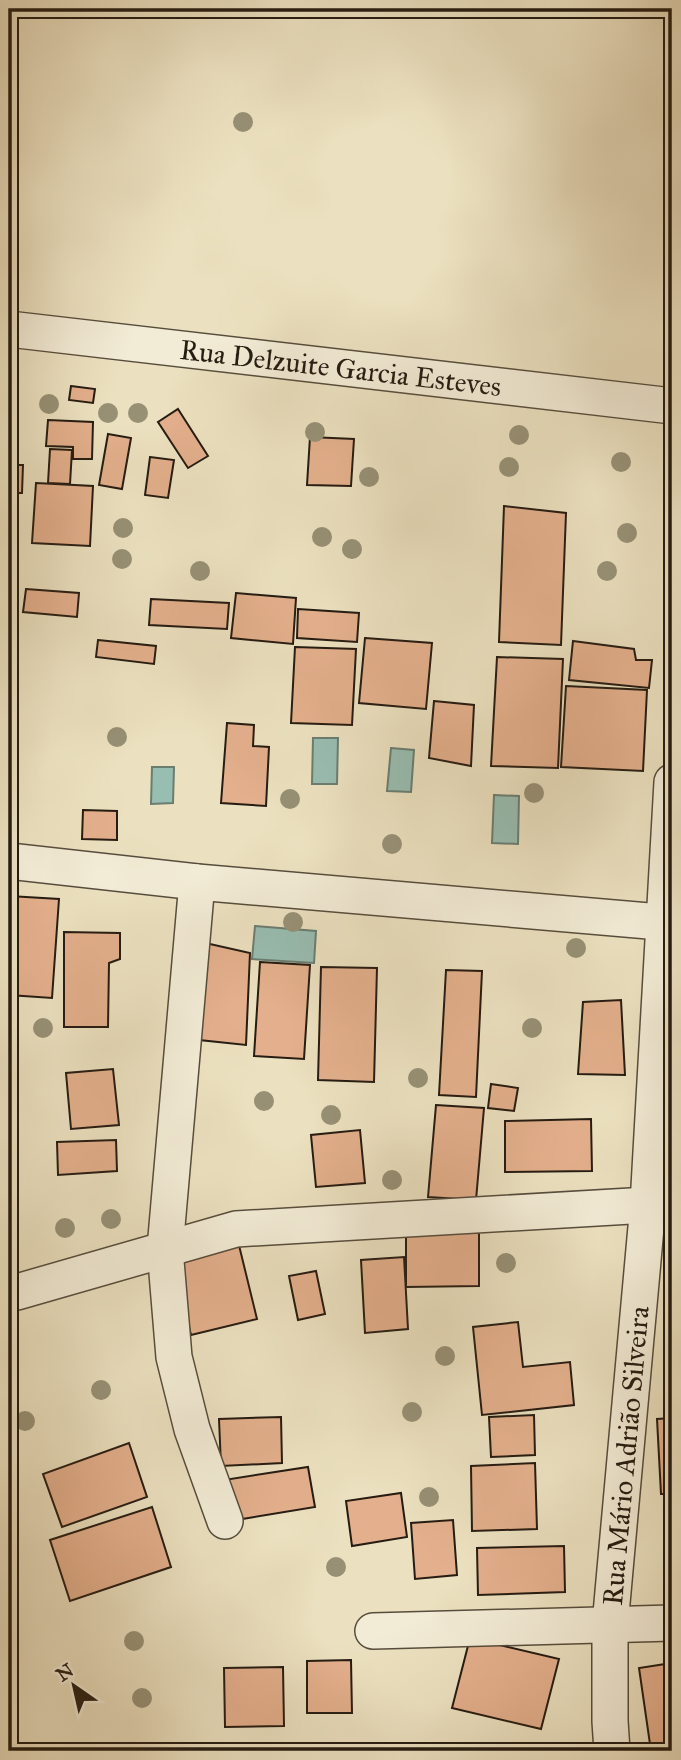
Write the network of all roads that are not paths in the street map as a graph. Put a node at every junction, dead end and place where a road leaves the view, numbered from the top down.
1 (9, 329) edge
2 (672, 406) edge
3 (672, 782) edge
4 (9, 861) edge
5 (197, 882) junction
6 (668, 923) edge
7 (649, 1205) junction
8 (165, 1249) junction
9 (17, 1292) dead end
10 (225, 1521) dead end
11 (672, 1623) edge
12 (610, 1625) junction
13 (373, 1631) dead end
14 (612, 1751) edge

1 - 2 street, Rua Delzuite Garcia Esteves
3 - 6 street, Rua Mário Adrião Silveira
4 - 5 street
5 - 6 street
5 - 8 street
6 - 7 street, Rua Mário Adrião Silveira
7 - 8 street
7 - 12 street, Rua Mário Adrião Silveira
8 - 9 street
8 - 10 street
11 - 12 street
12 - 13 street
12 - 14 street, Rua Mário Adrião Silveira

